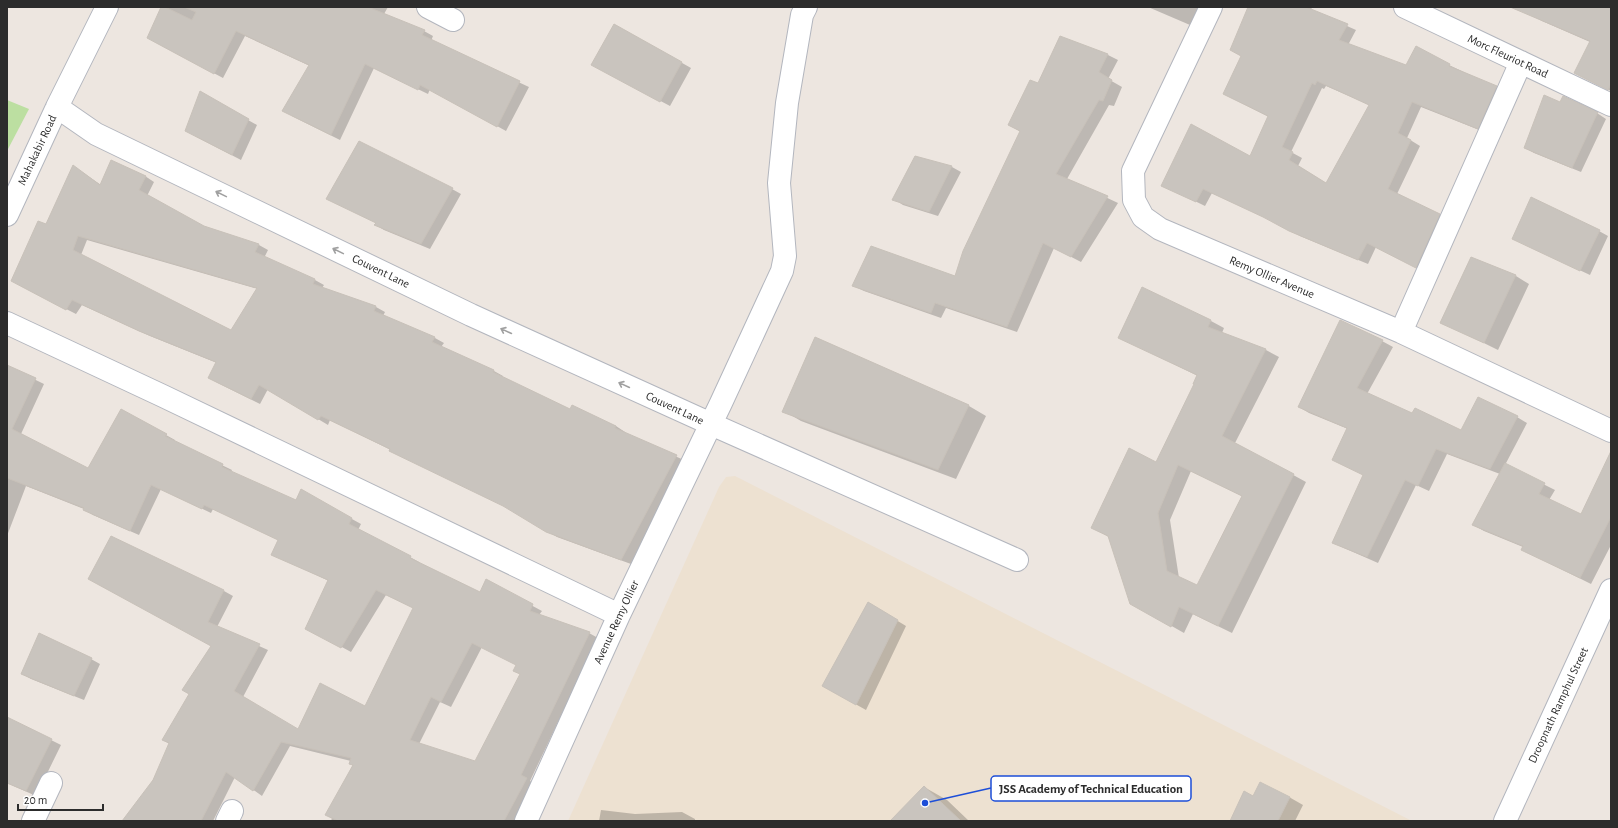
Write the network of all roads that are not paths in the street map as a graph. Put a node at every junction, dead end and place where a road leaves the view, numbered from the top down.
1 (107, 7) edge
2 (428, 7) edge
3 (1210, 7) edge
4 (1405, 7) edge
5 (798, 10) edge
6 (453, 20) dead end
7 (1522, 62) junction
8 (1611, 105) edge
9 (56, 107) junction
10 (7, 215) edge
11 (7, 323) edge
12 (1401, 332) junction
13 (711, 424) junction
14 (1611, 431) edge
15 (1017, 560) dead end
16 (1611, 590) edge
17 (619, 615) junction
18 (51, 783) dead end
19 (33, 821) edge
20 (526, 821) edge
21 (1505, 821) edge

1 - 9 street, Mahakabir Road
2 - 6 street
3 - 12 street, Remy Ollier Avenue
4 - 7 street, Morc Fleuriot Road
5 - 13 street, Avenue Remy Ollier
7 - 8 street, Morc Fleuriot Road
7 - 12 street
9 - 10 street, Mahakabir Road
13 -> 9 street, Couvent Lane
11 - 17 street
12 - 14 street, Remy Ollier Avenue
13 - 15 street, Couvent Lane
13 - 17 street, Avenue Remy Ollier
16 - 21 street, Droopnath Ramphul Street
17 - 20 street, Avenue Remy Ollier
18 - 19 street

